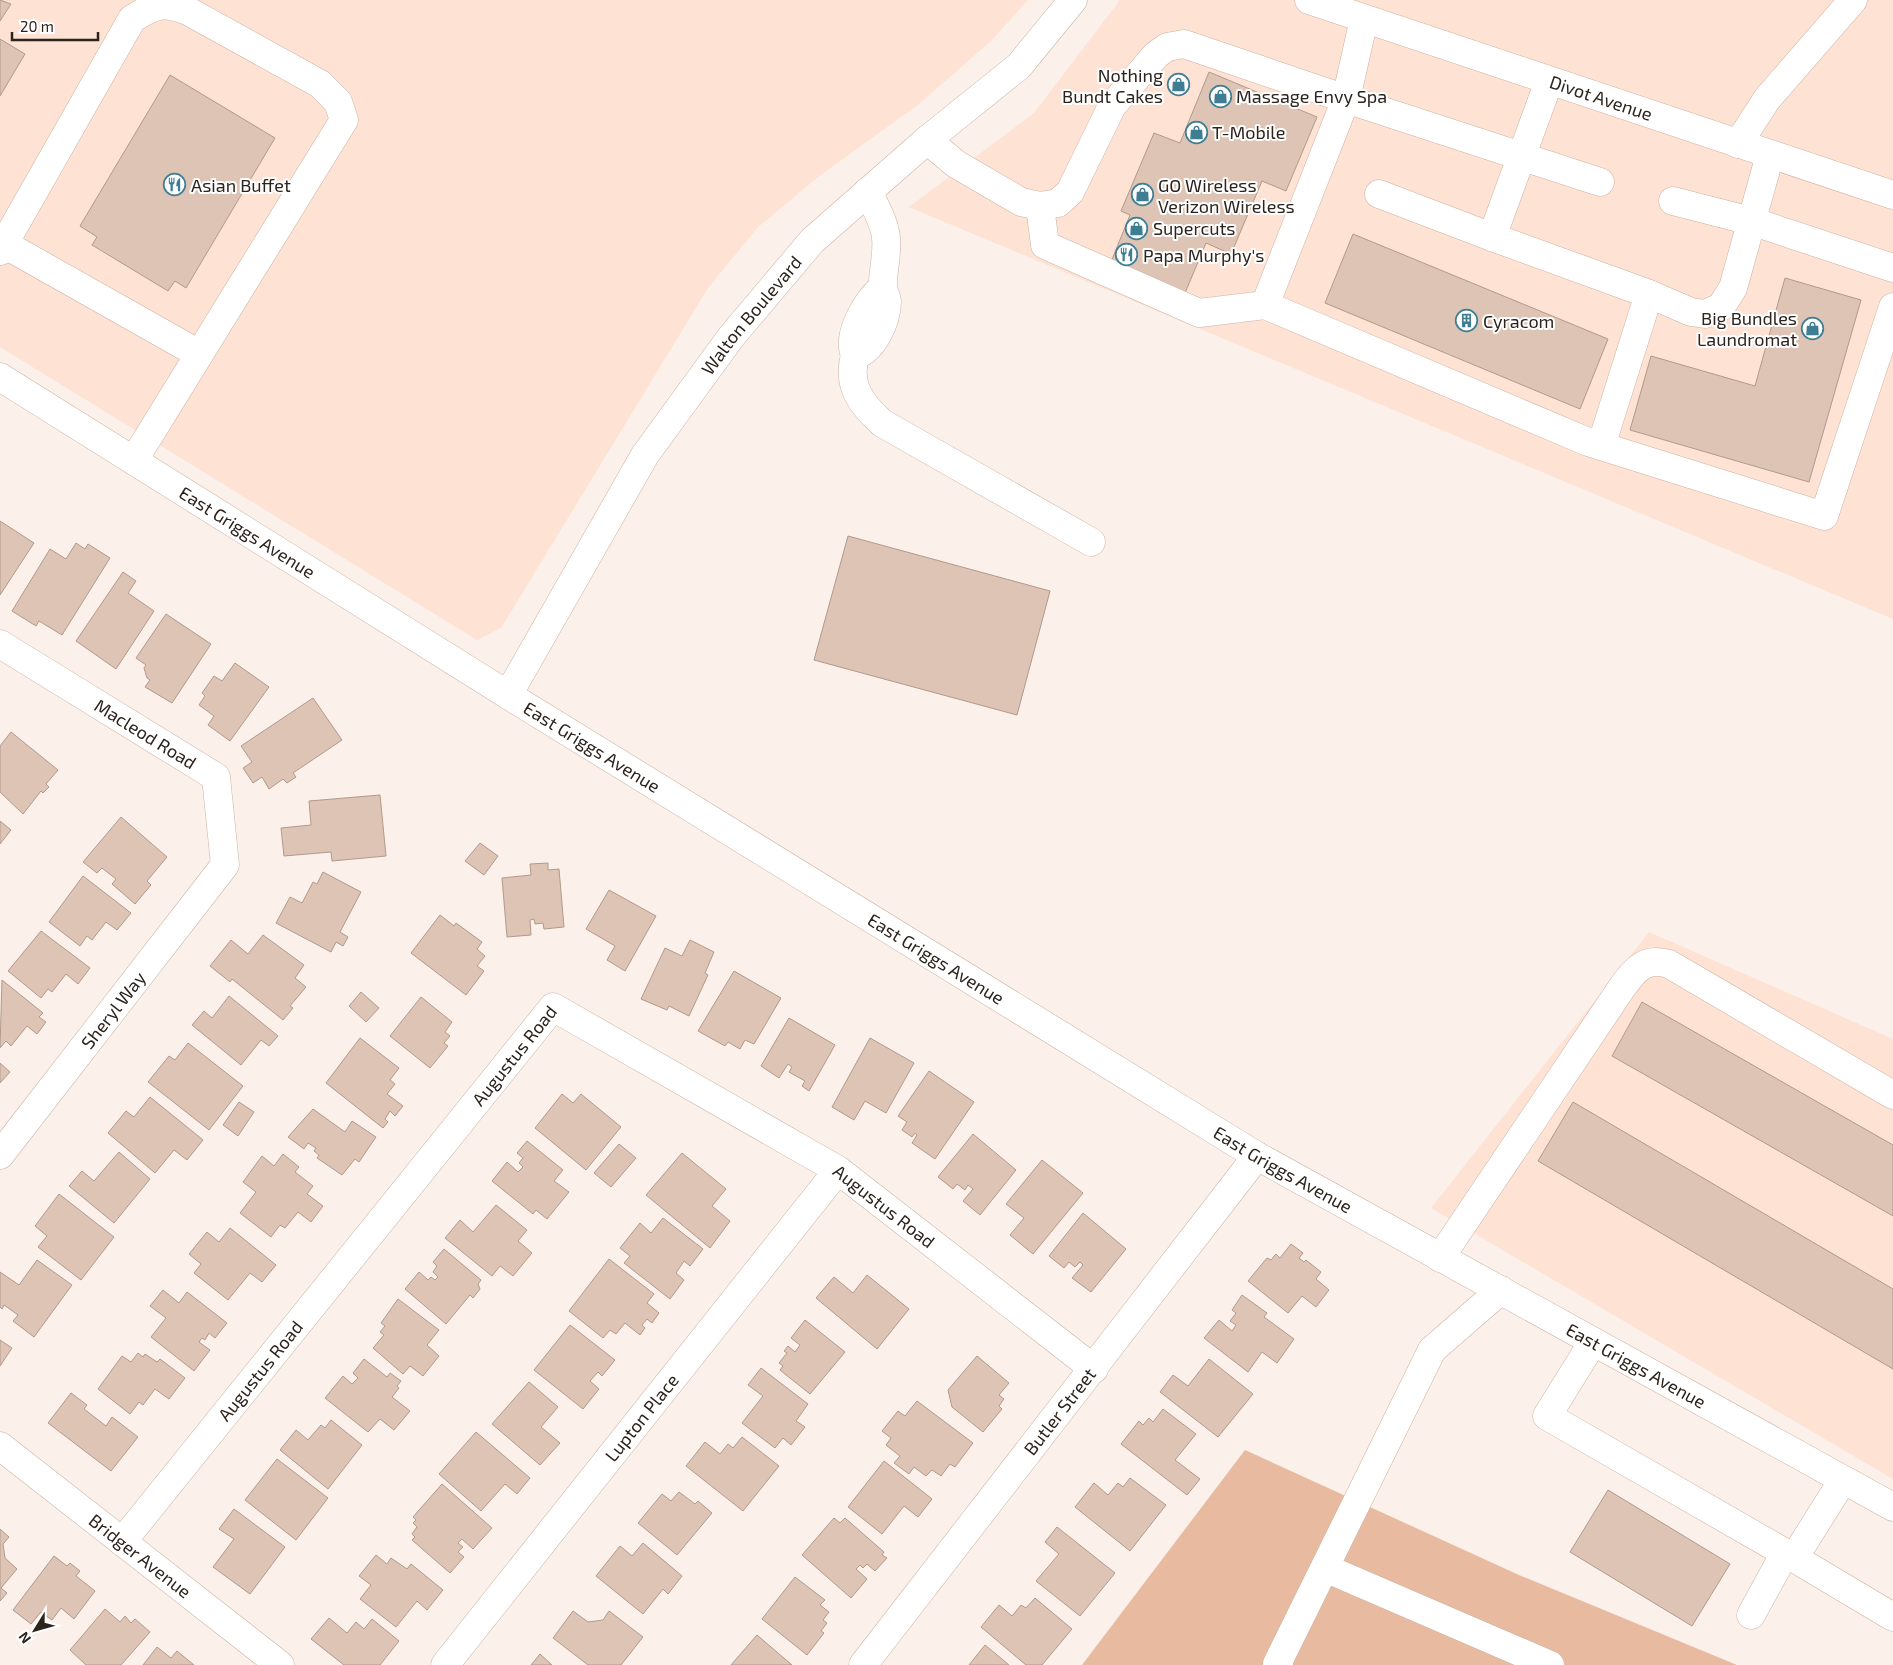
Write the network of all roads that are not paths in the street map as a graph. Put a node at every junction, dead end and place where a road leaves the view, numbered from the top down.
1 (1073, 0) edge
2 (1309, 0) edge
3 (1853, 0) edge
4 (1364, 19) junction
5 (1549, 81) junction
6 (1346, 99) junction
7 (927, 140) junction
8 (1738, 144) junction
9 (1770, 154) junction
10 (1522, 158) junction
11 (1600, 182) dead end
12 (868, 191) junction
13 (1379, 194) dead end
14 (1893, 195) edge
15 (1673, 201) dead end
16 (1040, 206) junction
17 (1751, 221) junction
18 (1492, 237) junction
19 (2, 247) edge
20 (1893, 268) edge
21 (1649, 294) junction
22 (1264, 305) junction
23 (1893, 307) edge
24 (199, 354) junction
25 (0, 377) edge
26 (1601, 446) junction
27 (134, 460) junction
28 (1091, 542) dead end
29 (0, 644) edge
30 (508, 695) junction
31 (226, 865) joint
32 (1893, 1095) edge
33 (0, 1155) edge
34 (1257, 1156) junction
35 (838, 1170) junction
36 (1440, 1258) junction
37 (1501, 1290) junction
38 (1593, 1342) junction
39 (1094, 1368) junction
40 (0, 1446) edge
41 (1843, 1480) junction
42 (1890, 1501) edge
43 (122, 1542) junction
44 (1789, 1556) junction
45 (1325, 1568) junction
46 (1751, 1615) dead end
47 (1893, 1617) edge
48 (280, 1665) edge
49 (445, 1665) edge
50 (863, 1665) edge
51 (1279, 1665) edge
52 (1550, 1665) edge

1 - 7 street, Walton Boulevard
2 - 4 street, Divot Avenue
3 - 8 street
4 - 5 street, Divot Avenue
4 - 6 street
5 - 8 street, Divot Avenue
5 - 10 street
6 - 10 street
6 - 16 street
6 - 22 street
7 - 12 street, Walton Boulevard
7 - 16 street
8 - 9 street, Divot Avenue
9 - 14 street, Divot Avenue
9 - 17 street
10 - 11 street
10 - 18 street
12 - 28 street
12 - 30 street, Walton Boulevard
13 - 18 street
15 - 17 street
16 - 22 street
17 - 20 street
17 - 21 street
18 - 21 street
19 - 24 street
19 - 24 street
21 - 26 street
22 - 26 street
23 - 26 street
24 - 27 street
25 - 27 street, East Griggs Avenue
27 - 30 street, East Griggs Avenue
29 - 31 street, Macleod Road
30 - 34 street, East Griggs Avenue
31 - 33 street, Sheryl Way
32 - 36 street
34 - 36 street, East Griggs Avenue
34 - 39 street, Butler Street
35 - 39 street, Augustus Road
35 - 43 street, Augustus Road
35 - 49 street, Lupton Place
36 - 37 street, East Griggs Avenue
37 - 38 street, East Griggs Avenue
37 - 45 street
38 - 41 street, East Griggs Avenue
38 - 44 street
39 - 50 street, Butler Street
40 - 43 street, Bridger Avenue
41 - 42 street, East Griggs Avenue
41 - 44 street
43 - 48 street, Bridger Avenue
44 - 46 street
44 - 47 street
45 - 51 street
45 - 52 street

